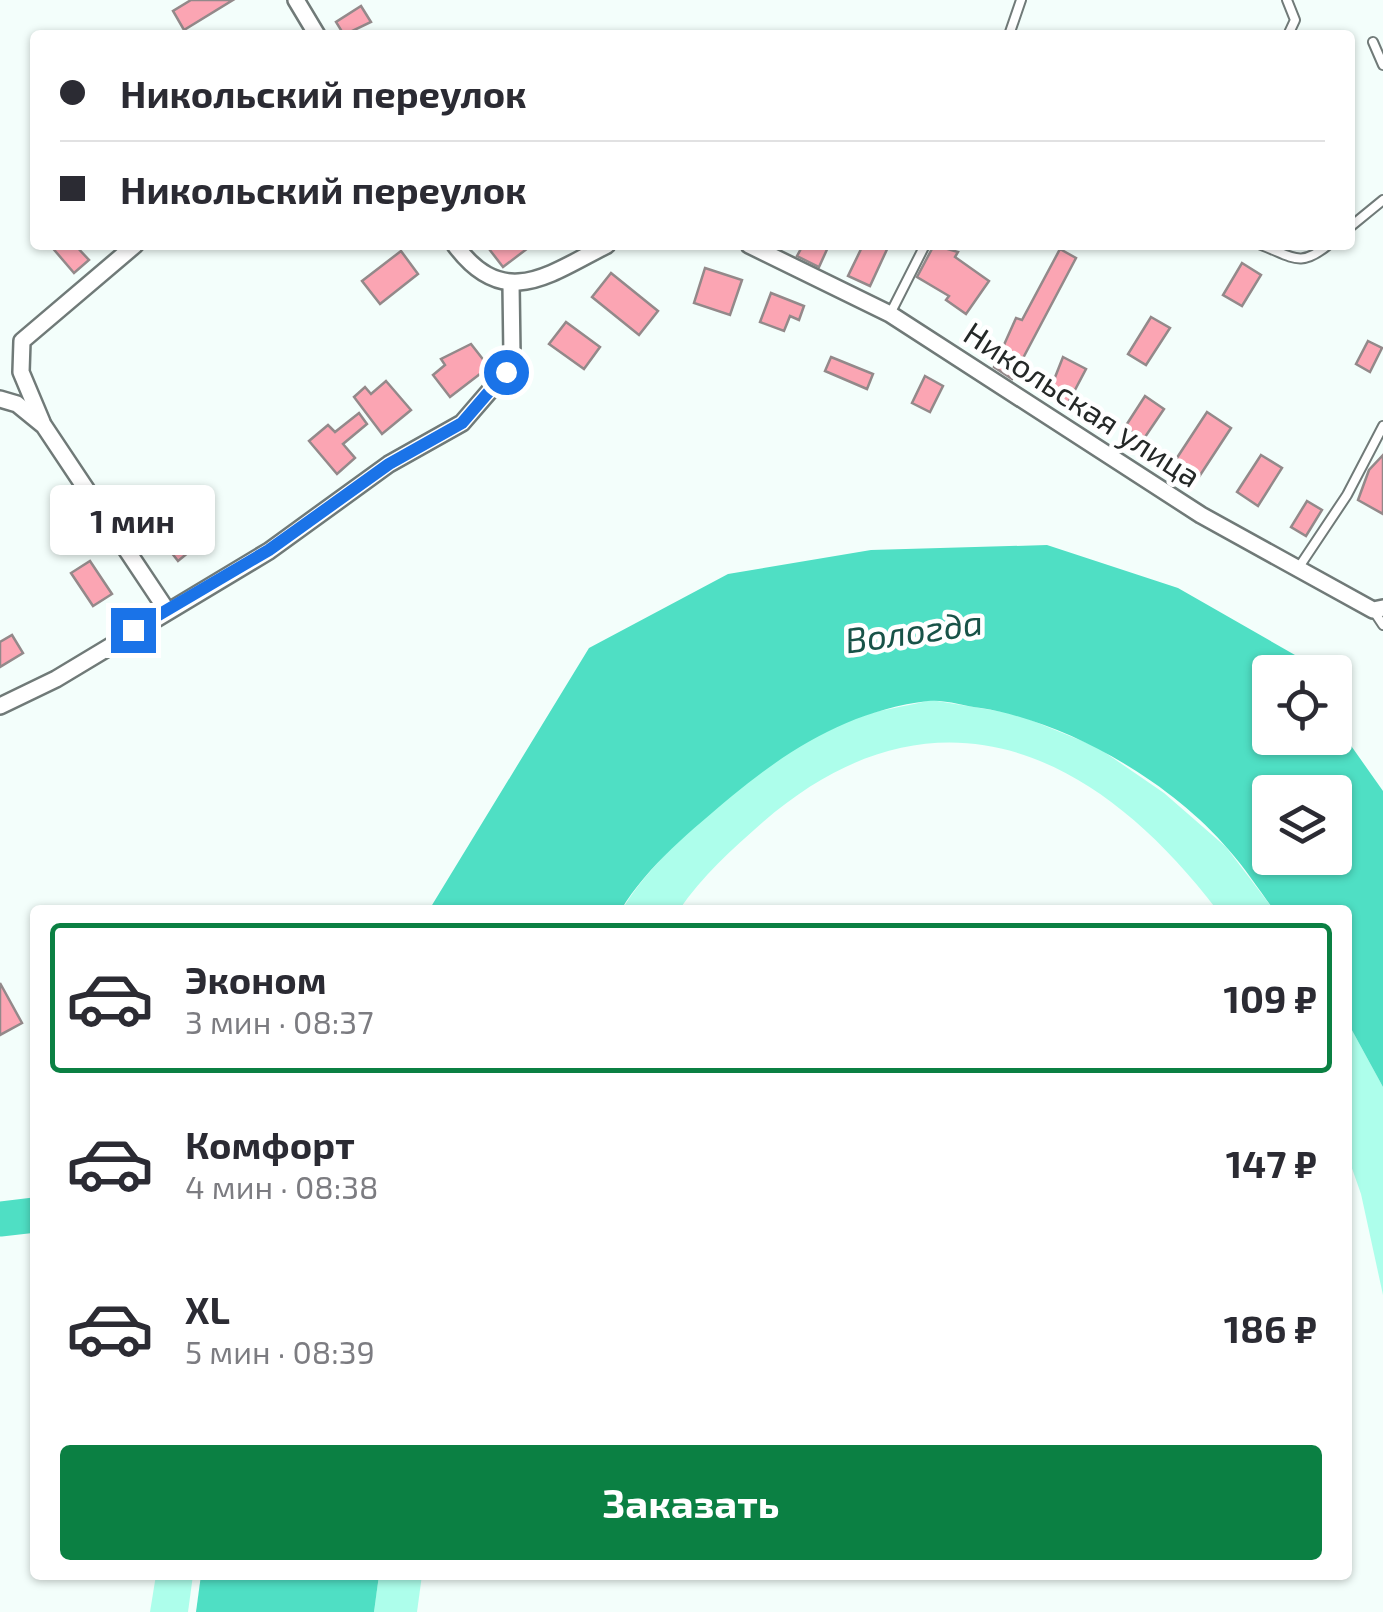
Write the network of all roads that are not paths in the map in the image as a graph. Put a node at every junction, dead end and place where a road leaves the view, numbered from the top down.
1 (296, 0) edge
2 (1020, 0) edge
3 (1288, 0) edge
4 (315, 30) edge
5 (1011, 30) edge
6 (1290, 30) edge
7 (1372, 42) dead end
8 (1383, 65) edge
9 (1383, 200) edge
10 (1355, 223) edge
11 (129, 250) edge
12 (460, 250) edge
13 (597, 250) edge
14 (759, 250) edge
15 (922, 250) edge
16 (1274, 250) edge
17 (1322, 250) edge
18 (511, 284) junction
19 (890, 314) junction
20 (0, 399) edge
21 (44, 426) junction
22 (1383, 426) edge
23 (1297, 570) junction
24 (166, 608) junction
25 (1378, 609) edge
26 (1383, 625) edge
27 (0, 706) edge

1 - 4 street
2 - 5 lane
3 - 6 lane
7 - 8 lane
9 - 10 lane
11 - 21 street
12 - 18 street
13 - 18 street
14 - 19 street, Никольская улица
15 - 19 lane
16 - 17 lane
18 - 24 street
19 - 23 street, Никольская улица
20 - 21 street
21 - 24 street
22 - 23 lane
23 - 25 street, Никольская улица
24 - 27 street
25 - 26 lane

